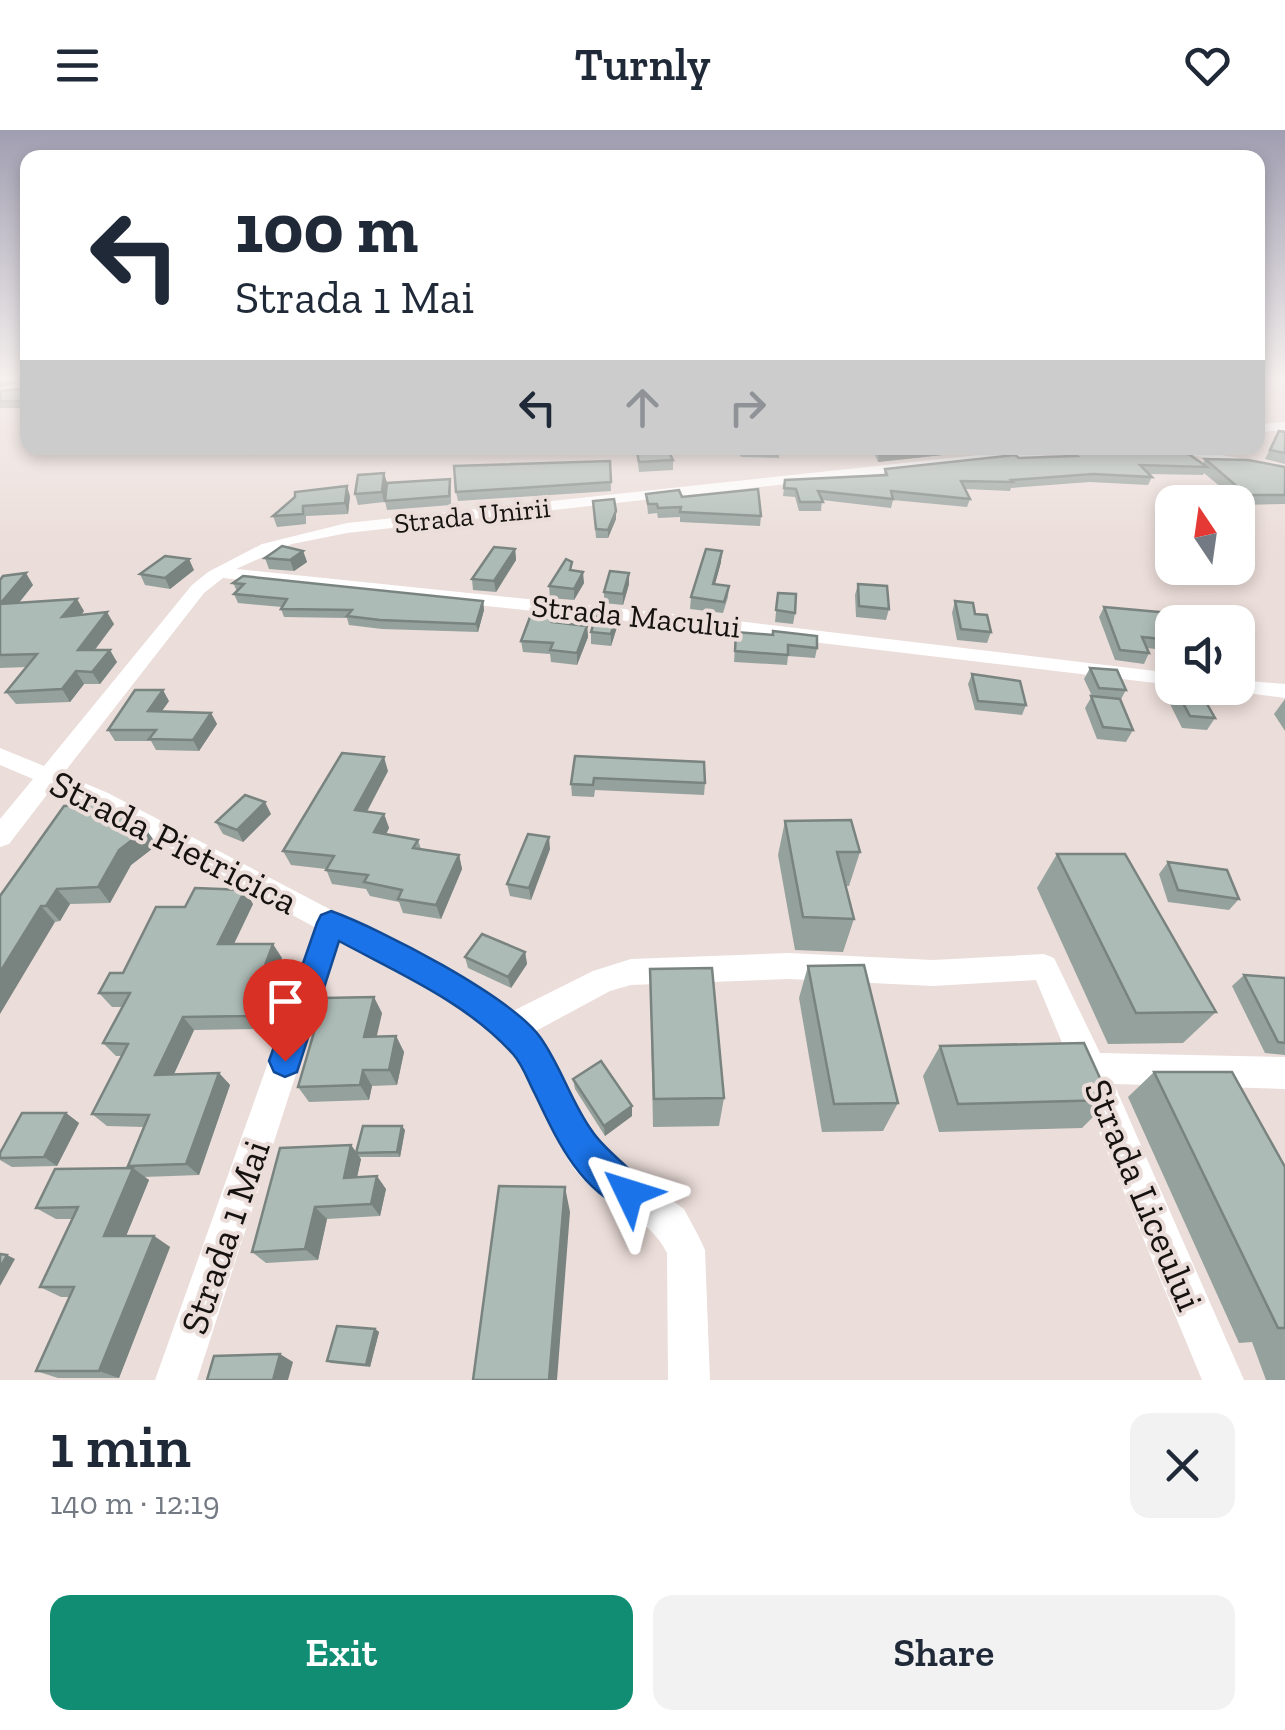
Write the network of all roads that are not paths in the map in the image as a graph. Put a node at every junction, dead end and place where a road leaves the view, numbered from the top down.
1 (1012, 455) edge
2 (1203, 455) edge
3 (1285, 471) edge
4 (219, 572) junction
5 (1155, 676) edge
6 (1255, 687) edge
7 (1285, 690) edge
8 (0, 756) edge
9 (46, 777) junction
10 (0, 837) edge
11 (331, 923) junction
12 (510, 1028) junction
13 (1091, 1068) junction
14 (1285, 1073) edge
15 (176, 1380) edge
16 (689, 1380) edge
17 (1222, 1380) edge

1 - 4 street, Strada Unirii
2 - 3 street
4 - 5 street, Strada Macului
4 - 9 street, Strada Unirii
6 - 7 street
8 - 9 street, Strada Pietricica
9 - 10 street, Strada Unirii
9 - 11 street, Strada Pietricica
11 - 12 street, Strada Pietricica
11 - 15 street, Strada 1 Mai
12 - 13 street, Strada Liceului
12 - 16 street, Strada Pietricica
13 - 14 street
13 - 17 street, Strada Liceului

